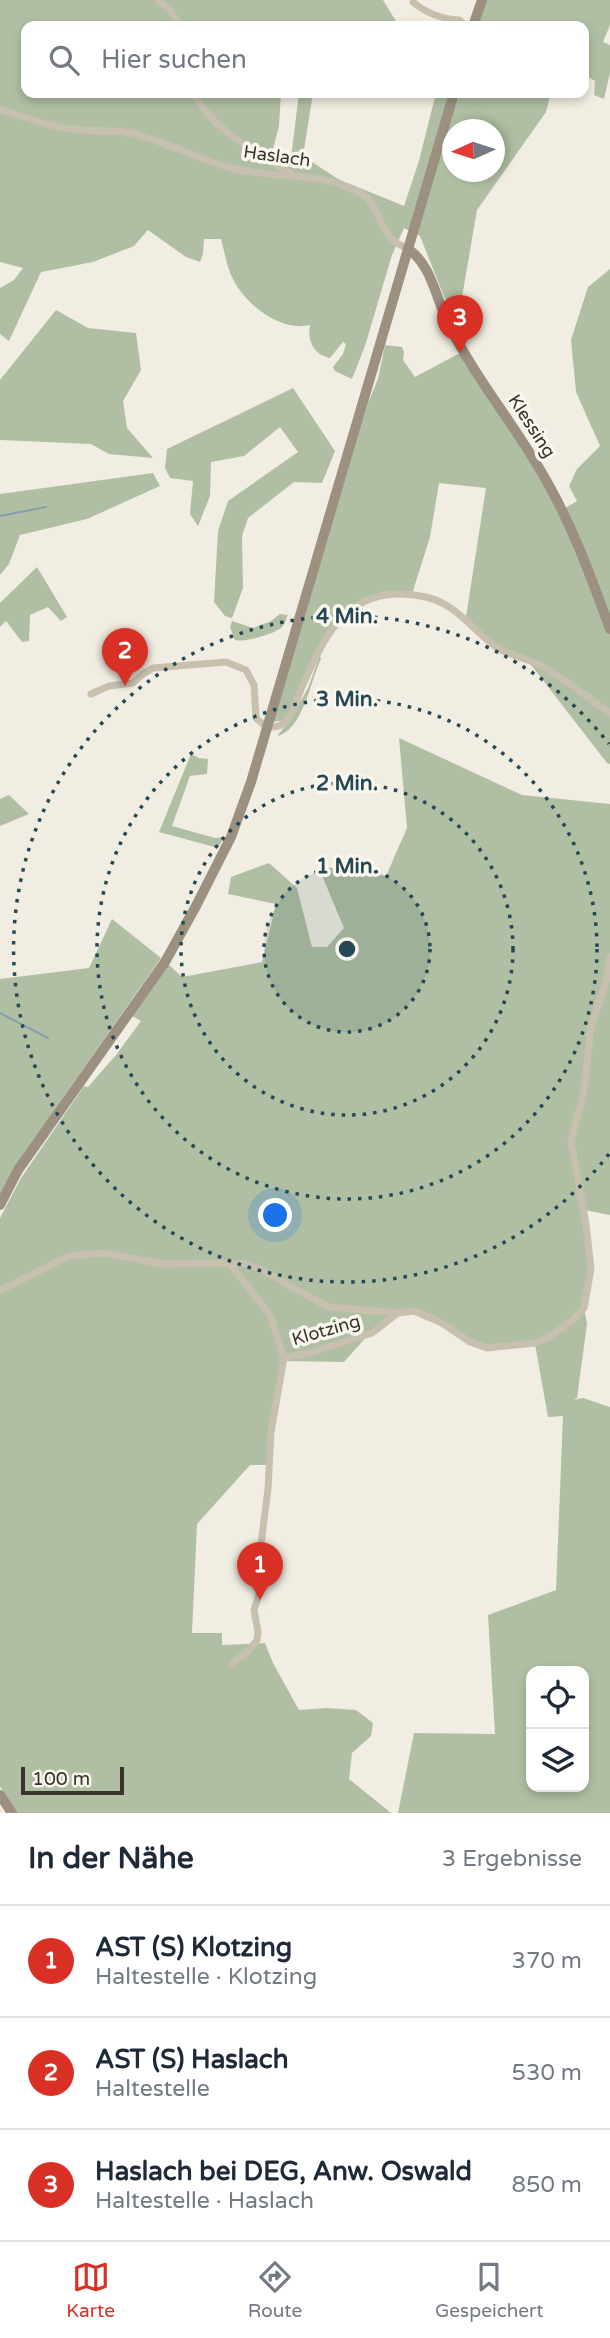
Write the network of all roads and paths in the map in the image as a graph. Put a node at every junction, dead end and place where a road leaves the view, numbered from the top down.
1 (158, 0) edge
2 (482, 0) edge
3 (413, 2) dead end
4 (177, 21) edge
5 (460, 21) edge
6 (475, 21) edge
7 (196, 98) edge
8 (453, 98) edge
9 (0, 108) edge
10 (293, 175) junction
11 (408, 249) junction
12 (465, 353) joint
13 (610, 629) edge
14 (91, 694) dead end
15 (610, 713) edge
16 (266, 727) junction
17 (610, 957) edge
18 (0, 1205) edge
19 (228, 1263) junction
20 (0, 1292) edge
21 (398, 1313) junction
22 (284, 1358) junction
23 (232, 1664) dead end
24 (0, 1795) edge
25 (12, 1813) edge

1 - 4 street
2 - 6 main road
3 - 5 street
7 - 10 street
8 - 11 main road
9 - 10 street, Haslach
10 - 11 street, Haslach
11 - 12 main road, Haslach
11 - 16 main road
12 - 13 main road, Klessing
14 - 16 street
15 - 16 street
16 - 18 main road
17 - 21 street
19 - 20 street, Klotzing
19 - 21 street, Klotzing
19 - 22 street
21 - 22 street, Klotzing
22 - 23 street, Klotzing
24 - 25 main road

